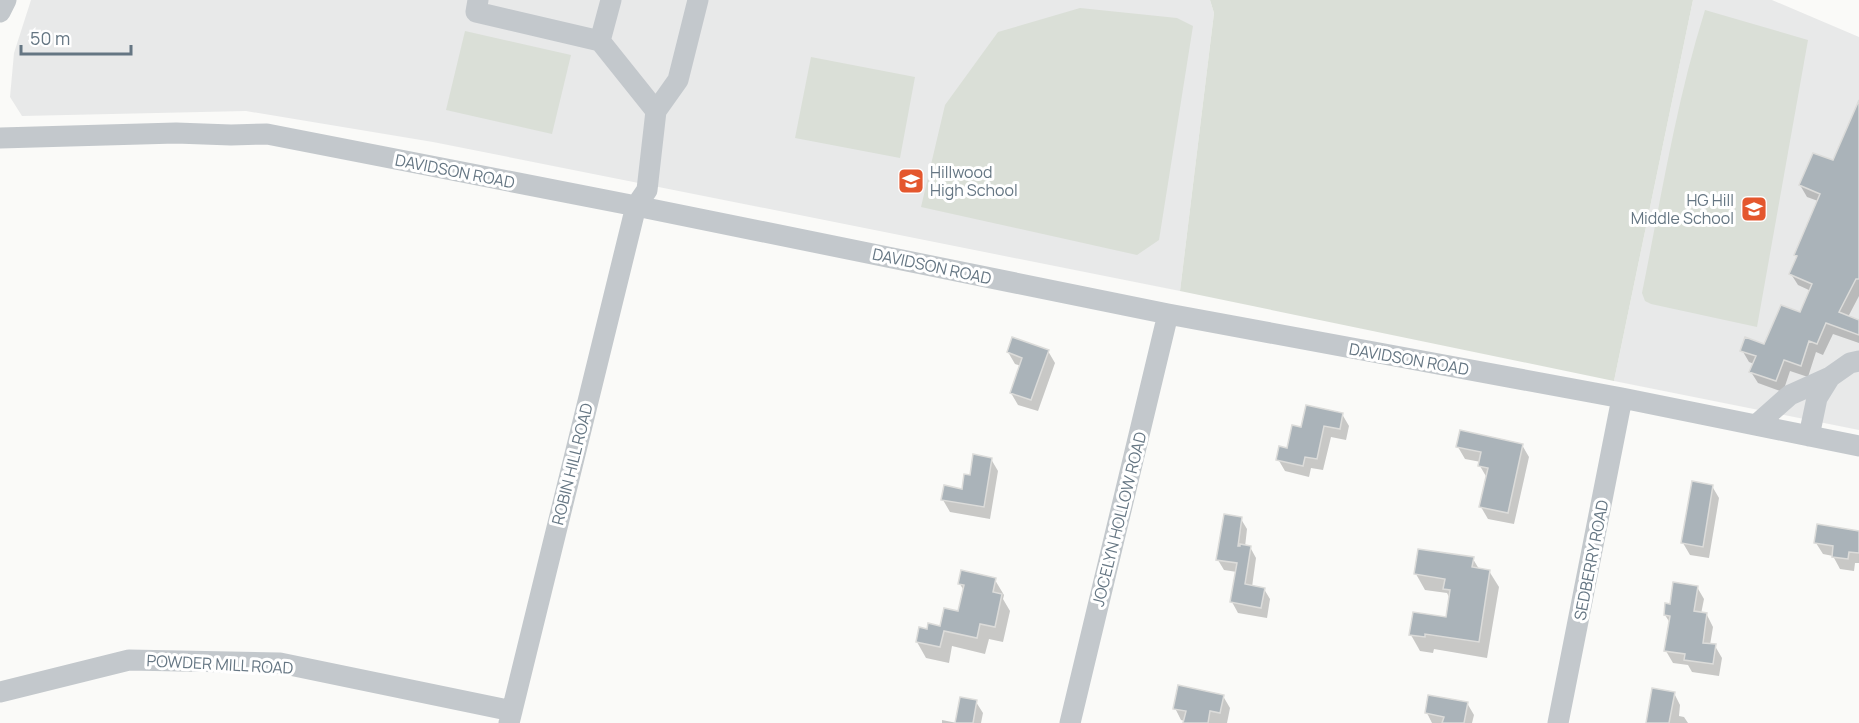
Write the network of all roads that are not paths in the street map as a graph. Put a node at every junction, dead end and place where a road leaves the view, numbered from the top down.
1 (6, 0) edge
2 (478, 0) edge
3 (698, 0) edge
4 (608, 1) edge
5 (0, 12) edge
6 (600, 41) junction
7 (656, 111) junction
8 (0, 138) edge
9 (636, 206) junction
10 (1168, 314) junction
11 (1859, 361) edge
12 (1830, 377) junction
13 (1622, 398) junction
14 (1756, 425) junction
15 (1809, 436) junction
16 (1859, 446) edge
17 (0, 692) edge
18 (510, 717) edge
19 (1070, 723) edge
20 (1558, 723) edge

1 - 5 street
2 - 6 street
3 - 7 street
4 - 6 street
6 - 7 street
7 - 9 street, ROBIN HILL ROAD
8 - 9 street, DAVIDSON ROAD
9 - 10 street, DAVIDSON ROAD
9 - 18 street, ROBIN HILL ROAD
10 - 13 street, DAVIDSON ROAD
10 - 19 street, JOCELYN HOLLOW ROAD
11 - 12 street
12 - 14 street
12 - 15 street
13 - 14 street, DAVIDSON ROAD
13 - 20 street, SEDBERRY ROAD
14 - 15 street, DAVIDSON ROAD
15 - 16 street, DAVIDSON ROAD
17 - 18 street, POWDER MILL ROAD

